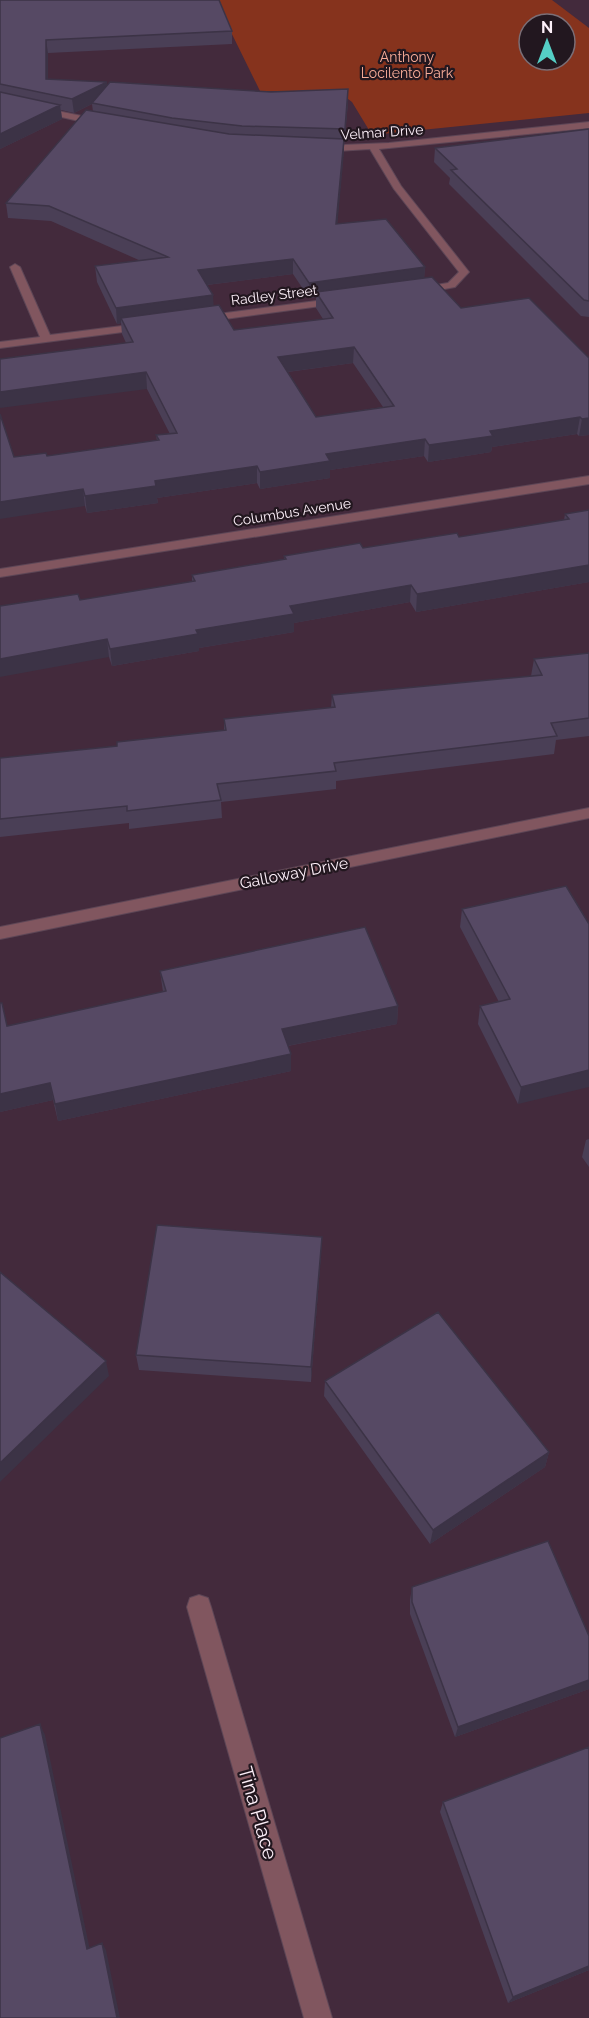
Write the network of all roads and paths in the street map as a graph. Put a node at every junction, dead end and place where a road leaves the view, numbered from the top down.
1 (0, 101) edge
2 (108, 124) edge
3 (589, 125) edge
4 (373, 147) junction
5 (310, 149) edge
6 (15, 267) dead end
7 (407, 293) edge
8 (348, 300) edge
9 (194, 320) edge
10 (159, 325) edge
11 (46, 339) junction
12 (0, 345) edge
13 (589, 480) edge
14 (0, 573) edge
15 (589, 813) edge
16 (0, 933) edge
17 (199, 1607) dead end
18 (318, 2018) edge

1 - 2 street
3 - 4 street, Velmar Drive
4 - 5 street, Velmar Drive
4 - 7 street
6 - 11 street
8 - 9 street, Radley Street
10 - 11 street
11 - 12 street
13 - 14 street, Columbus Avenue
15 - 16 street, Galloway Drive
17 - 18 street, Tina Place

